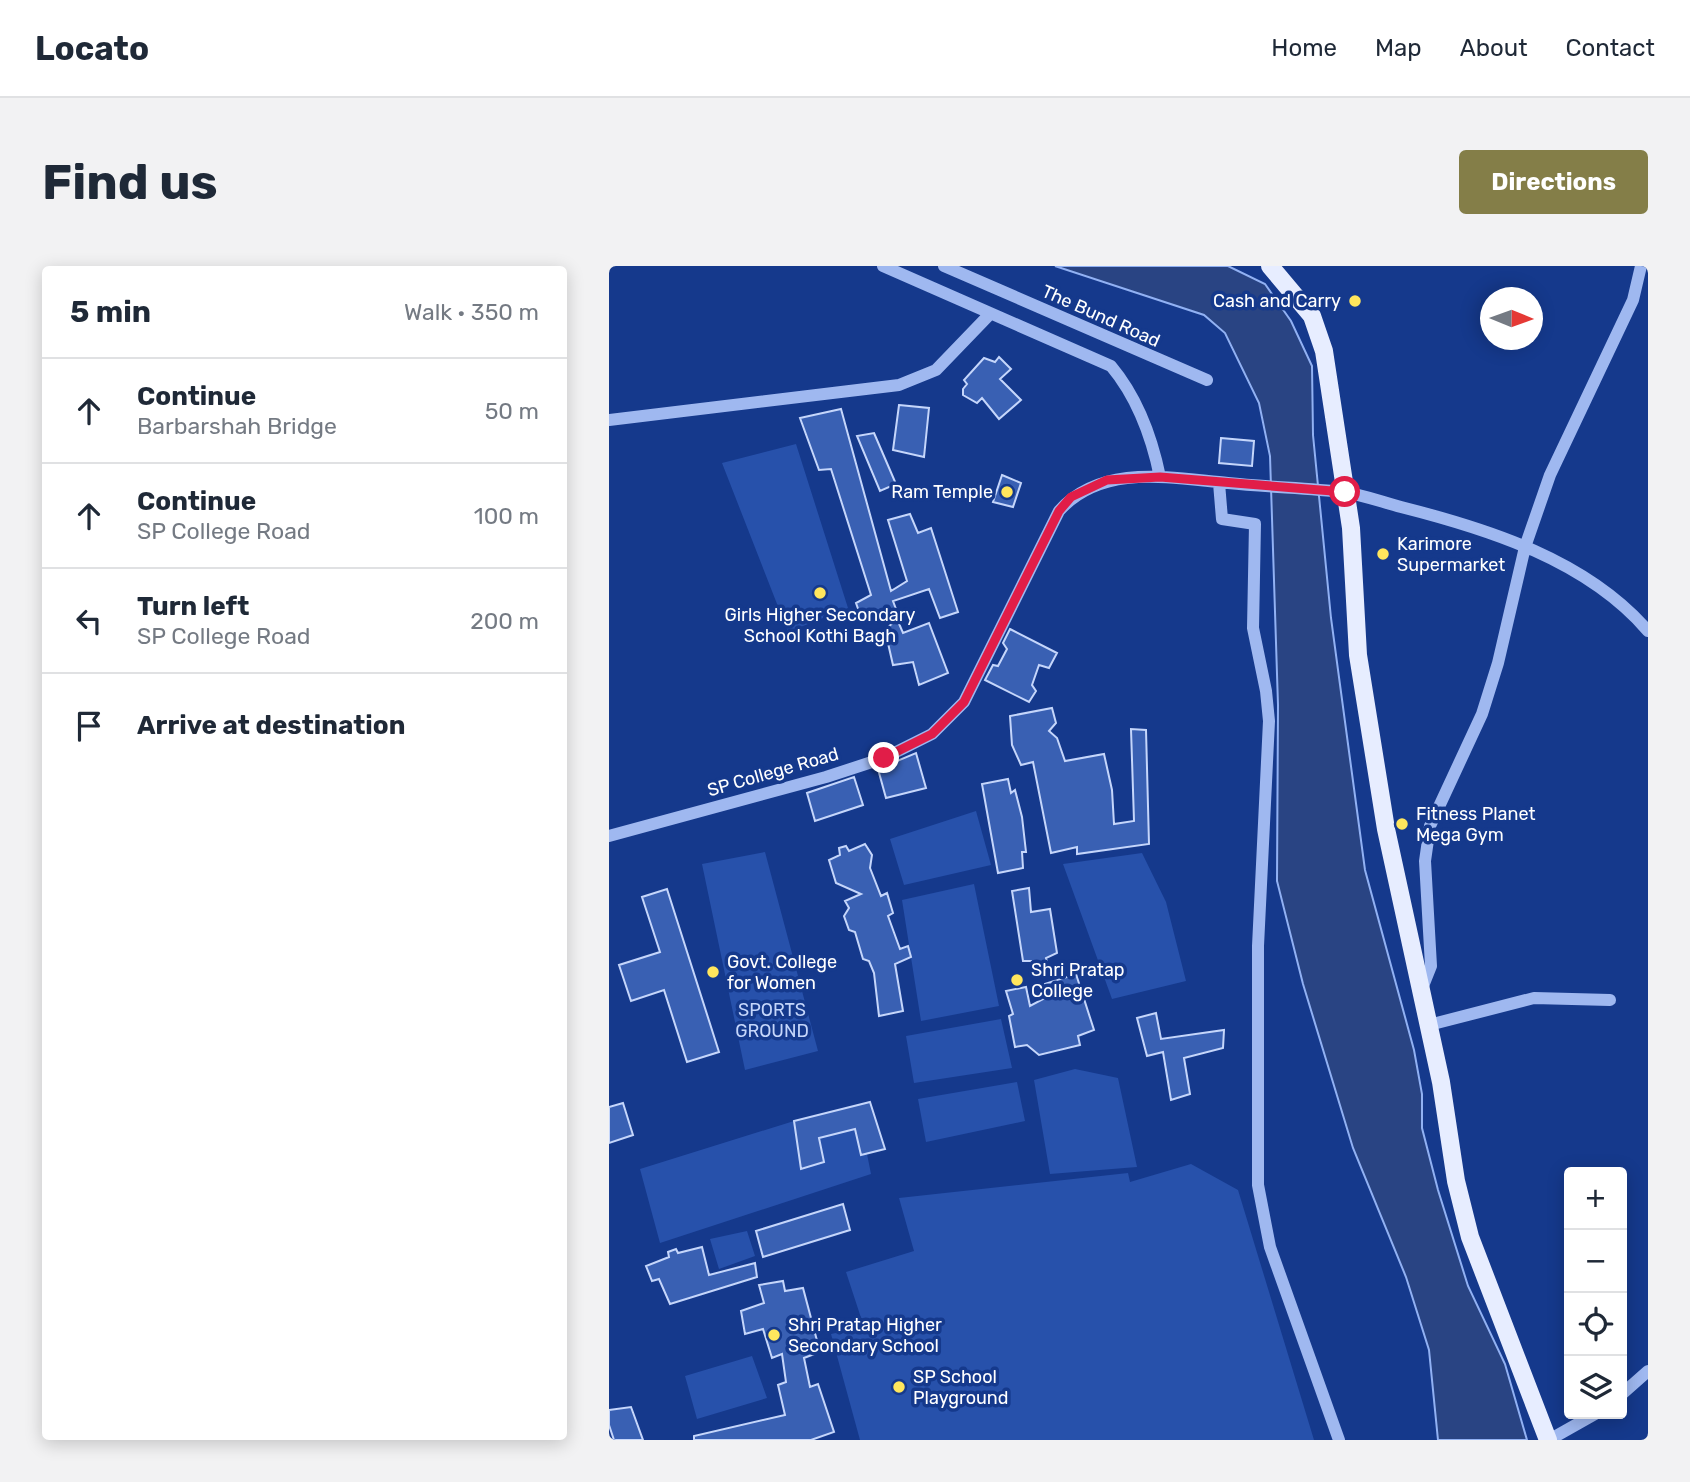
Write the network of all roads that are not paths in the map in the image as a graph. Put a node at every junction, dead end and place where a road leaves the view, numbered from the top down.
1 (883, 266) edge
2 (944, 266) edge
3 (1269, 266) edge
4 (1641, 266) edge
5 (989, 315) junction
6 (1207, 380) dead end
7 (609, 420) edge
8 (1160, 477) junction
9 (1219, 483) junction
10 (1338, 492) junction
11 (1525, 547) junction
12 (1648, 631) edge
13 (609, 836) edge
14 (1420, 992) junction
15 (1610, 999) dead end
16 (1429, 1026) junction
17 (1648, 1371) edge
18 (1627, 1390) edge
19 (1586, 1419) edge
20 (1339, 1440) edge
21 (1548, 1440) edge

1 - 5 street
2 - 6 street, The Bund Road
3 - 10 main road
4 - 11 street
5 - 7 street
5 - 8 street
8 - 9 street, SP College Road
8 - 13 street, SP College Road
9 - 10 street, SP College Road
9 - 20 street
10 - 11 street, SP College Road
10 - 14 main road
11 - 12 street, SP College Road
11 - 14 street
14 - 16 main road
15 - 16 street
16 - 21 main road
17 - 18 street
19 - 21 street

